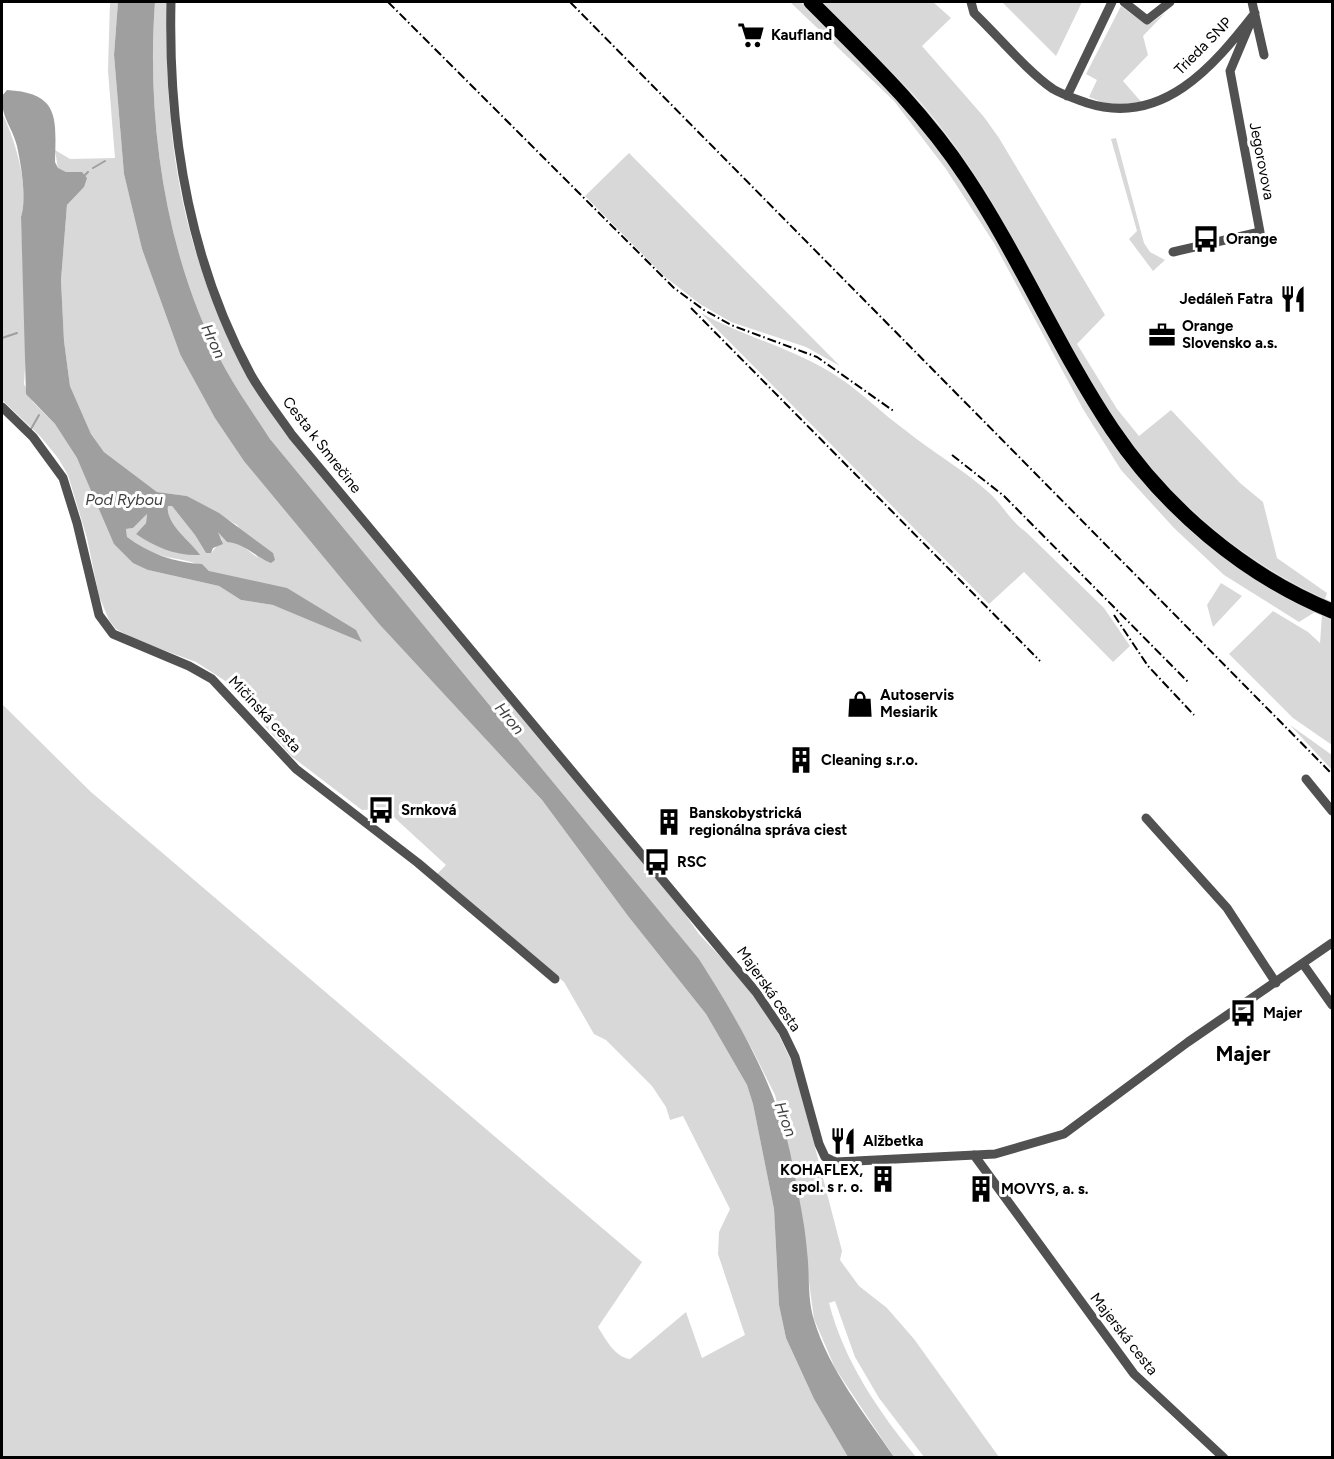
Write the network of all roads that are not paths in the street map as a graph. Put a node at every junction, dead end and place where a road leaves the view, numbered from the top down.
1 (171, 2) edge
2 (971, 2) edge
3 (1112, 2) edge
4 (1124, 2) edge
5 (1170, 2) edge
6 (1252, 2) edge
7 (812, 3) edge
8 (1254, 13) junction
9 (1264, 56) dead end
10 (1067, 96) junction
11 (1173, 252) dead end
12 (2, 407) edge
13 (1332, 611) edge
14 (1306, 780) dead end
15 (1332, 811) edge
16 (1146, 818) dead end
17 (620, 827) joint
18 (1332, 943) edge
19 (1303, 964) junction
20 (555, 979) dead end
21 (1276, 983) junction
22 (1332, 1005) edge
23 (974, 1155) junction
24 (1224, 1458) edge

1 - 17 street, Cesta k Smrečine
2 - 10 street, Trieda SNP
3 - 10 street
4 - 5 street
6 - 8 street
7 - 13 main road
8 - 9 street
8 - 10 street, Trieda SNP
8 - 11 street, Jegorovova
12 - 20 street, Mičinská cesta
14 - 15 street
16 - 21 street
17 - 23 street, Majerská cesta
18 - 19 street, Majerská cesta
19 - 21 street, Majerská cesta
19 - 22 street
21 - 23 street, Majerská cesta
23 - 24 street, Majerská cesta

